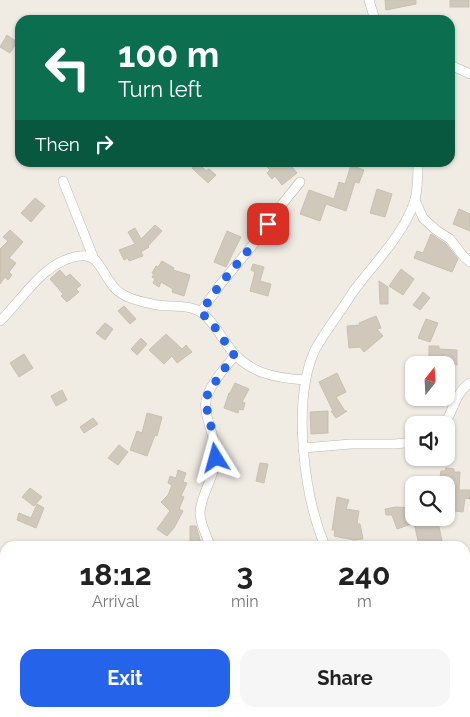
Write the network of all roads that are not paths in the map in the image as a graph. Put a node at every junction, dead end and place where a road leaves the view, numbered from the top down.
1 (369, 0) edge
2 (374, 15) edge
3 (455, 68) edge
4 (470, 74) edge
5 (418, 167) edge
6 (63, 181) dead end
7 (300, 182) dead end
8 (415, 200) junction
9 (94, 259) junction
10 (470, 262) edge
11 (201, 312) junction
12 (0, 321) edge
13 (234, 355) junction
14 (305, 380) junction
15 (470, 383) edge
16 (450, 416) edge
17 (405, 443) edge
18 (303, 448) junction
19 (208, 541) edge
20 (323, 541) edge

1 - 2 street
3 - 4 street
5 - 8 street
6 - 9 street
7 - 11 street
8 - 10 street
8 - 14 street
9 - 11 street
9 - 12 street
11 - 13 street
13 - 14 street
13 - 19 street
14 - 18 street
15 - 16 street
17 - 18 street
18 - 20 street

